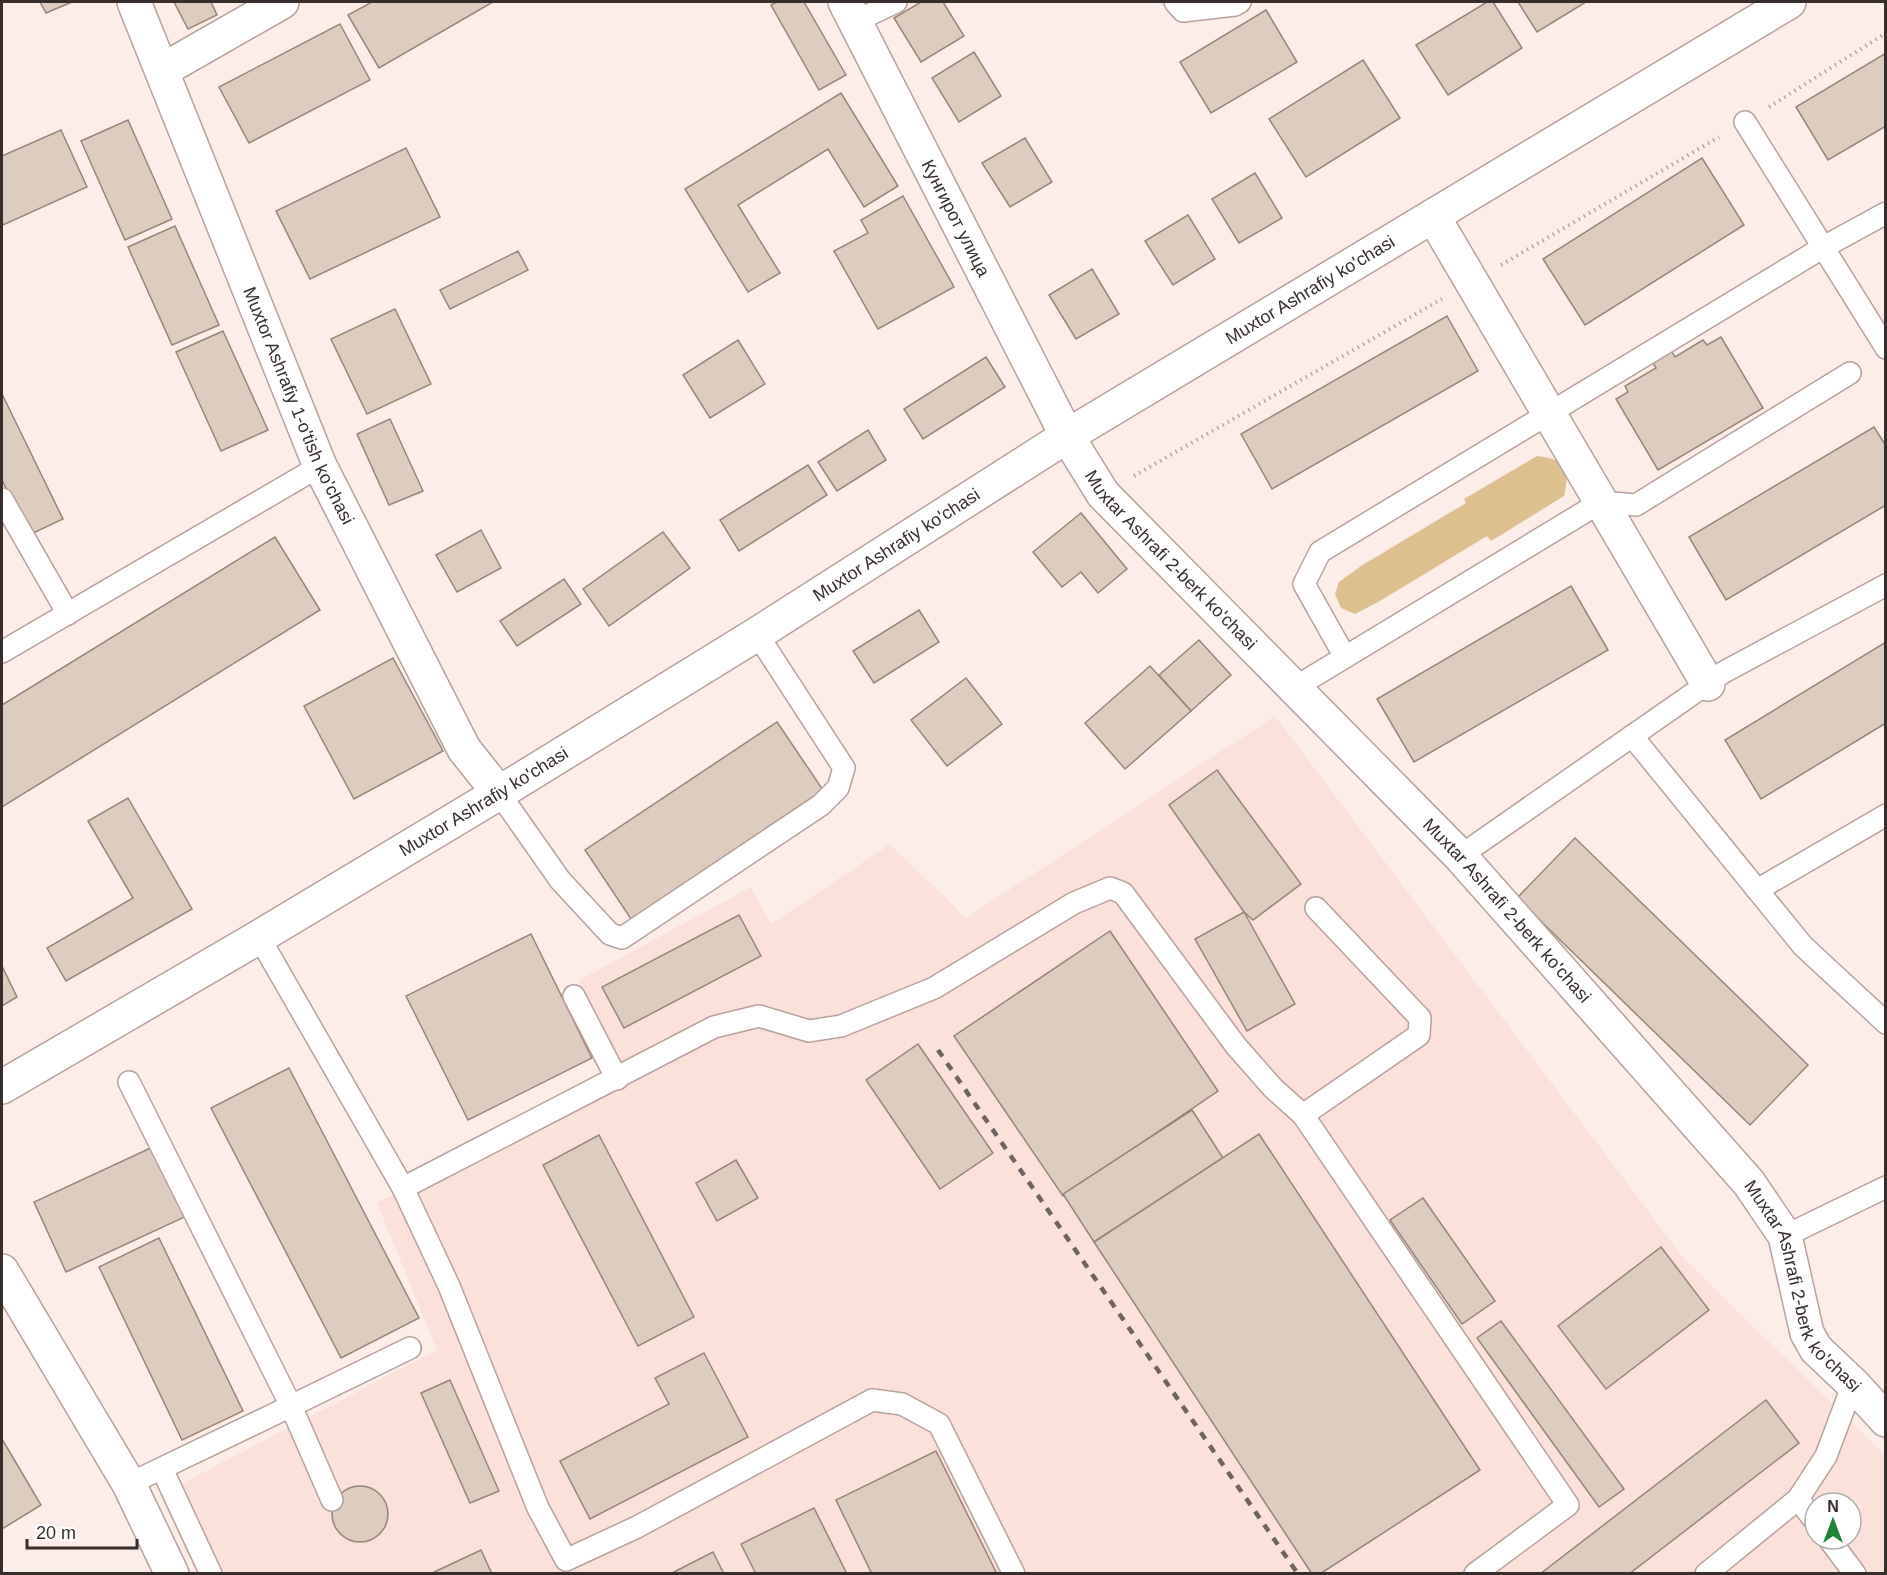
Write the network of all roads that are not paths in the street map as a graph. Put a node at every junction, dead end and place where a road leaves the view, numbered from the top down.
1 (134, 2) edge
2 (282, 2) edge
3 (896, 2) edge
4 (1175, 2) edge
5 (1240, 2) edge
6 (1789, 2) edge
7 (850, 11) edge
8 (163, 70) junction
9 (1745, 122) dead end
10 (1886, 213) edge
11 (1433, 216) junction
12 (1822, 248) junction
13 (1884, 342) edge
14 (1850, 373) dead end
15 (1549, 413) junction
16 (1067, 436) junction
17 (320, 466) junction
18 (2, 499) edge
19 (1601, 502) junction
20 (1886, 585) edge
21 (68, 614) junction
22 (757, 634) junction
23 (2, 652) edge
24 (1345, 657) junction
25 (1708, 684) junction
26 (1294, 688) junction
27 (1632, 736) junction
28 (499, 793) junction
29 (1886, 815) edge
30 (1460, 856) junction
31 (1757, 890) junction
32 (1316, 908) dead end
33 (258, 937) junction
34 (574, 996) dead end
35 (1886, 1023) edge
36 (617, 1079) junction
37 (129, 1082) dead end
38 (2, 1087) edge
39 (1303, 1115) junction
40 (1886, 1186) edge
41 (403, 1188) junction
42 (1785, 1236) junction
43 (2, 1271) edge
44 (410, 1348) dead end
45 (1853, 1384) junction
46 (291, 1406) junction
47 (1886, 1420) edge
48 (162, 1468) junction
49 (129, 1484) junction
50 (1798, 1499) junction
51 (332, 1500) dead end
52 (1803, 1505) edge
53 (1838, 1551) edge
54 (172, 1574) edge
55 (211, 1574) edge
56 (1014, 1574) edge
57 (1475, 1574) edge
58 (1706, 1574) edge
59 (1855, 1574) edge

1 - 8 street, Muxtor Ashrafiy 1-o'tish ko'chasi
2 - 8 street
3 - 7 lane
4 - 5 lane
6 - 11 street, Muxtor Ashrafiy ko'chasi
7 - 16 street, Кунгирот улица
8 - 17 street, Muxtor Ashrafiy 1-o'tish ko'chasi
9 - 12 lane
10 - 12 lane
11 - 15 street
11 - 16 street, Muxtor Ashrafiy ko'chasi
12 - 13 lane
12 - 15 lane
14 - 19 lane
15 - 19 street
15 - 24 lane
16 - 22 street, Muxtor Ashrafiy ko'chasi
16 - 26 street, Muxtar Ashrafi 2-berk ko'chasi
17 - 21 lane
17 - 28 street, Muxtor Ashrafiy 1-o'tish ko'chasi
18 - 21 lane
19 - 24 lane
19 - 25 street
20 - 25 lane
21 - 23 lane
22 - 28 street, Muxtor Ashrafiy ko'chasi
22 - 28 lane
24 - 26 lane
25 - 27 lane
26 - 30 street, Muxtar Ashrafi 2-berk ko'chasi
27 - 30 lane
27 - 31 lane
28 - 33 street, Muxtor Ashrafiy ko'chasi
29 - 31 lane
30 - 42 street, Muxtar Ashrafi 2-berk ko'chasi
31 - 35 lane
32 - 39 lane
33 - 38 street, Muxtor Ashrafiy ko'chasi
33 - 41 lane
34 - 36 lane
36 - 39 lane
36 - 41 lane
37 - 46 lane
39 - 57 lane
40 - 42 lane
41 - 56 lane
42 - 45 street, Muxtar Ashrafi 2-berk ko'chasi
43 - 49 street
44 - 46 lane
45 - 47 street, Muxtar Ashrafi 2-berk ko'chasi
45 - 50 lane
46 - 48 lane
46 - 51 lane
48 - 49 lane
48 - 55 lane
49 - 54 street
50 - 52 lane
50 - 58 lane
53 - 59 lane

